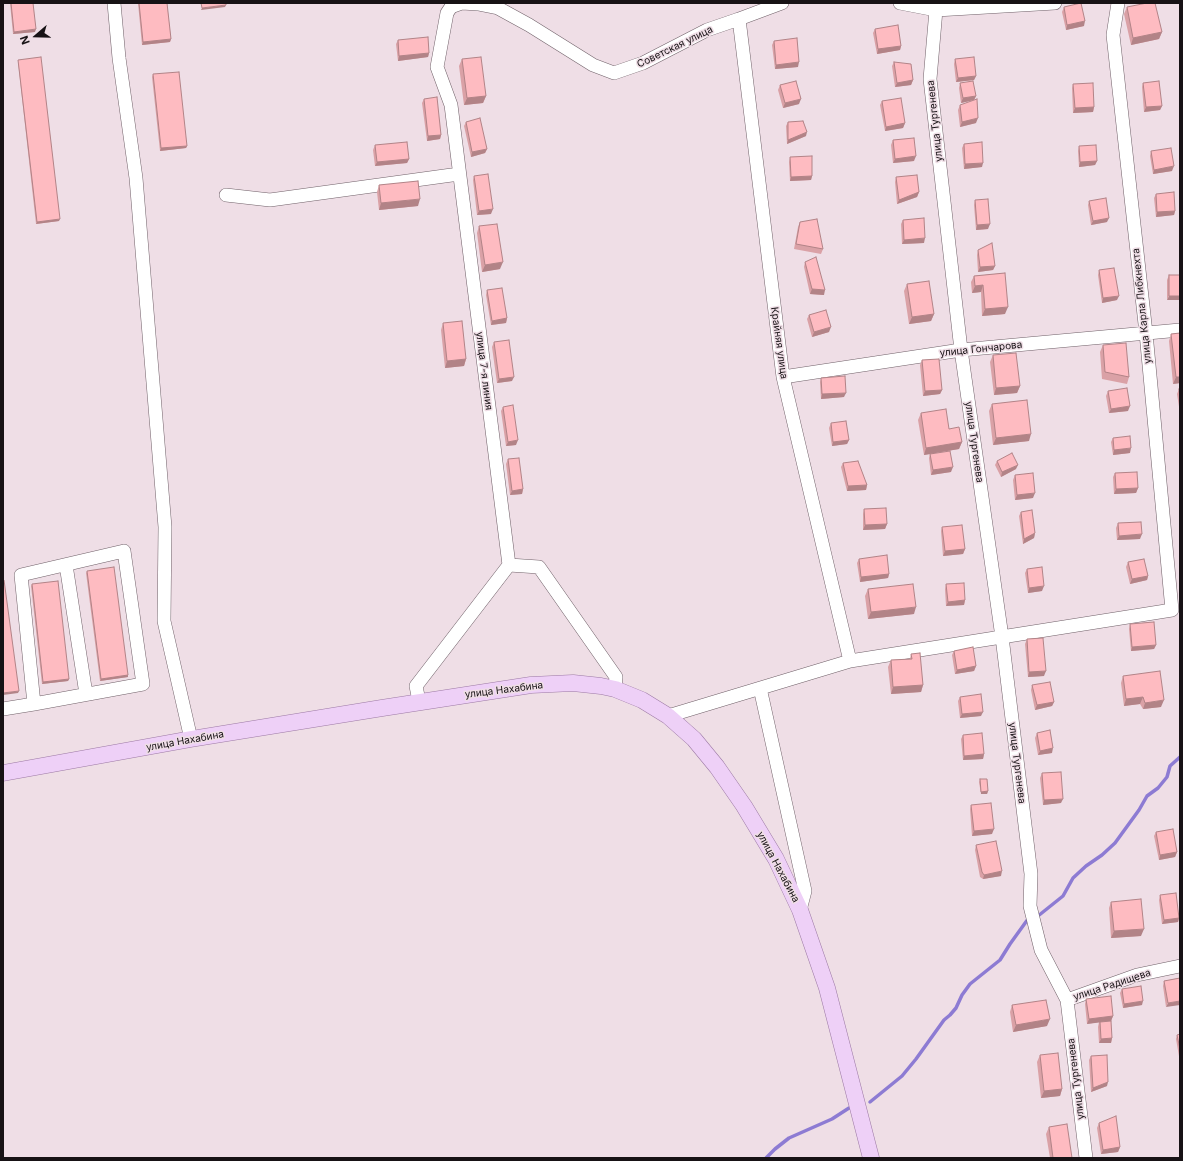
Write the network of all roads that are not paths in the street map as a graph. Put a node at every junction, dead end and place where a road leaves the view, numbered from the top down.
1 (114, 3) edge
2 (462, 3) edge
3 (782, 3) edge
4 (900, 3) edge
5 (1055, 3) edge
6 (1118, 3) edge
7 (936, 10) junction
8 (447, 13) joint
9 (739, 19) junction
10 (459, 174) junction
11 (226, 195) dead end
12 (1180, 330) edge
13 (1146, 333) junction
14 (961, 350) junction
15 (783, 377) junction
16 (66, 564) junction
17 (509, 565) junction
18 (1002, 637) junction
19 (850, 661) junction
20 (760, 688) junction
21 (615, 689) junction
22 (86, 694) junction
23 (419, 701) junction
24 (34, 704) junction
25 (3, 710) edge
26 (668, 716) junction
27 (191, 739) junction
28 (3, 773) edge
29 (800, 910) junction
30 (1180, 966) edge
31 (1067, 1000) junction
32 (871, 1158) edge
33 (1086, 1158) edge

1 - 27 street
2 - 8 street, Советская улица
2 - 9 street, Советская улица
3 - 9 street, Советская улица
4 - 7 street
5 - 7 street
6 - 13 street, улица Карла Либкнехта
7 - 14 street, улица Тургенева
8 - 10 street, улица 7-я линия
9 - 15 street, Крайняя улица
10 - 11 street
10 - 17 street, улица 7-я линия
12 - 13 street, улица Гончарова
13 - 14 street, улица Гончарова
13 - 18 street, улица Карла Либкнехта
14 - 15 street, улица Гончарова
14 - 18 street, улица Тургенева
15 - 19 street, Крайняя улица
16 - 22 street
16 - 22 street
16 - 24 street
17 - 21 street
17 - 23 street
18 - 19 street
18 - 31 street, улица Тургенева
19 - 20 street
20 - 26 street
20 - 29 street
21 - 23 main road, улица Нахабина
21 - 26 main road, улица Нахабина
22 - 24 street
23 - 27 main road, улица Нахабина
24 - 25 street
26 - 29 main road, улица Нахабина
27 - 28 main road, улица Нахабина
29 - 32 main road, улица Нахабина
30 - 31 street, улица Радищева
31 - 33 street, улица Тургенева

